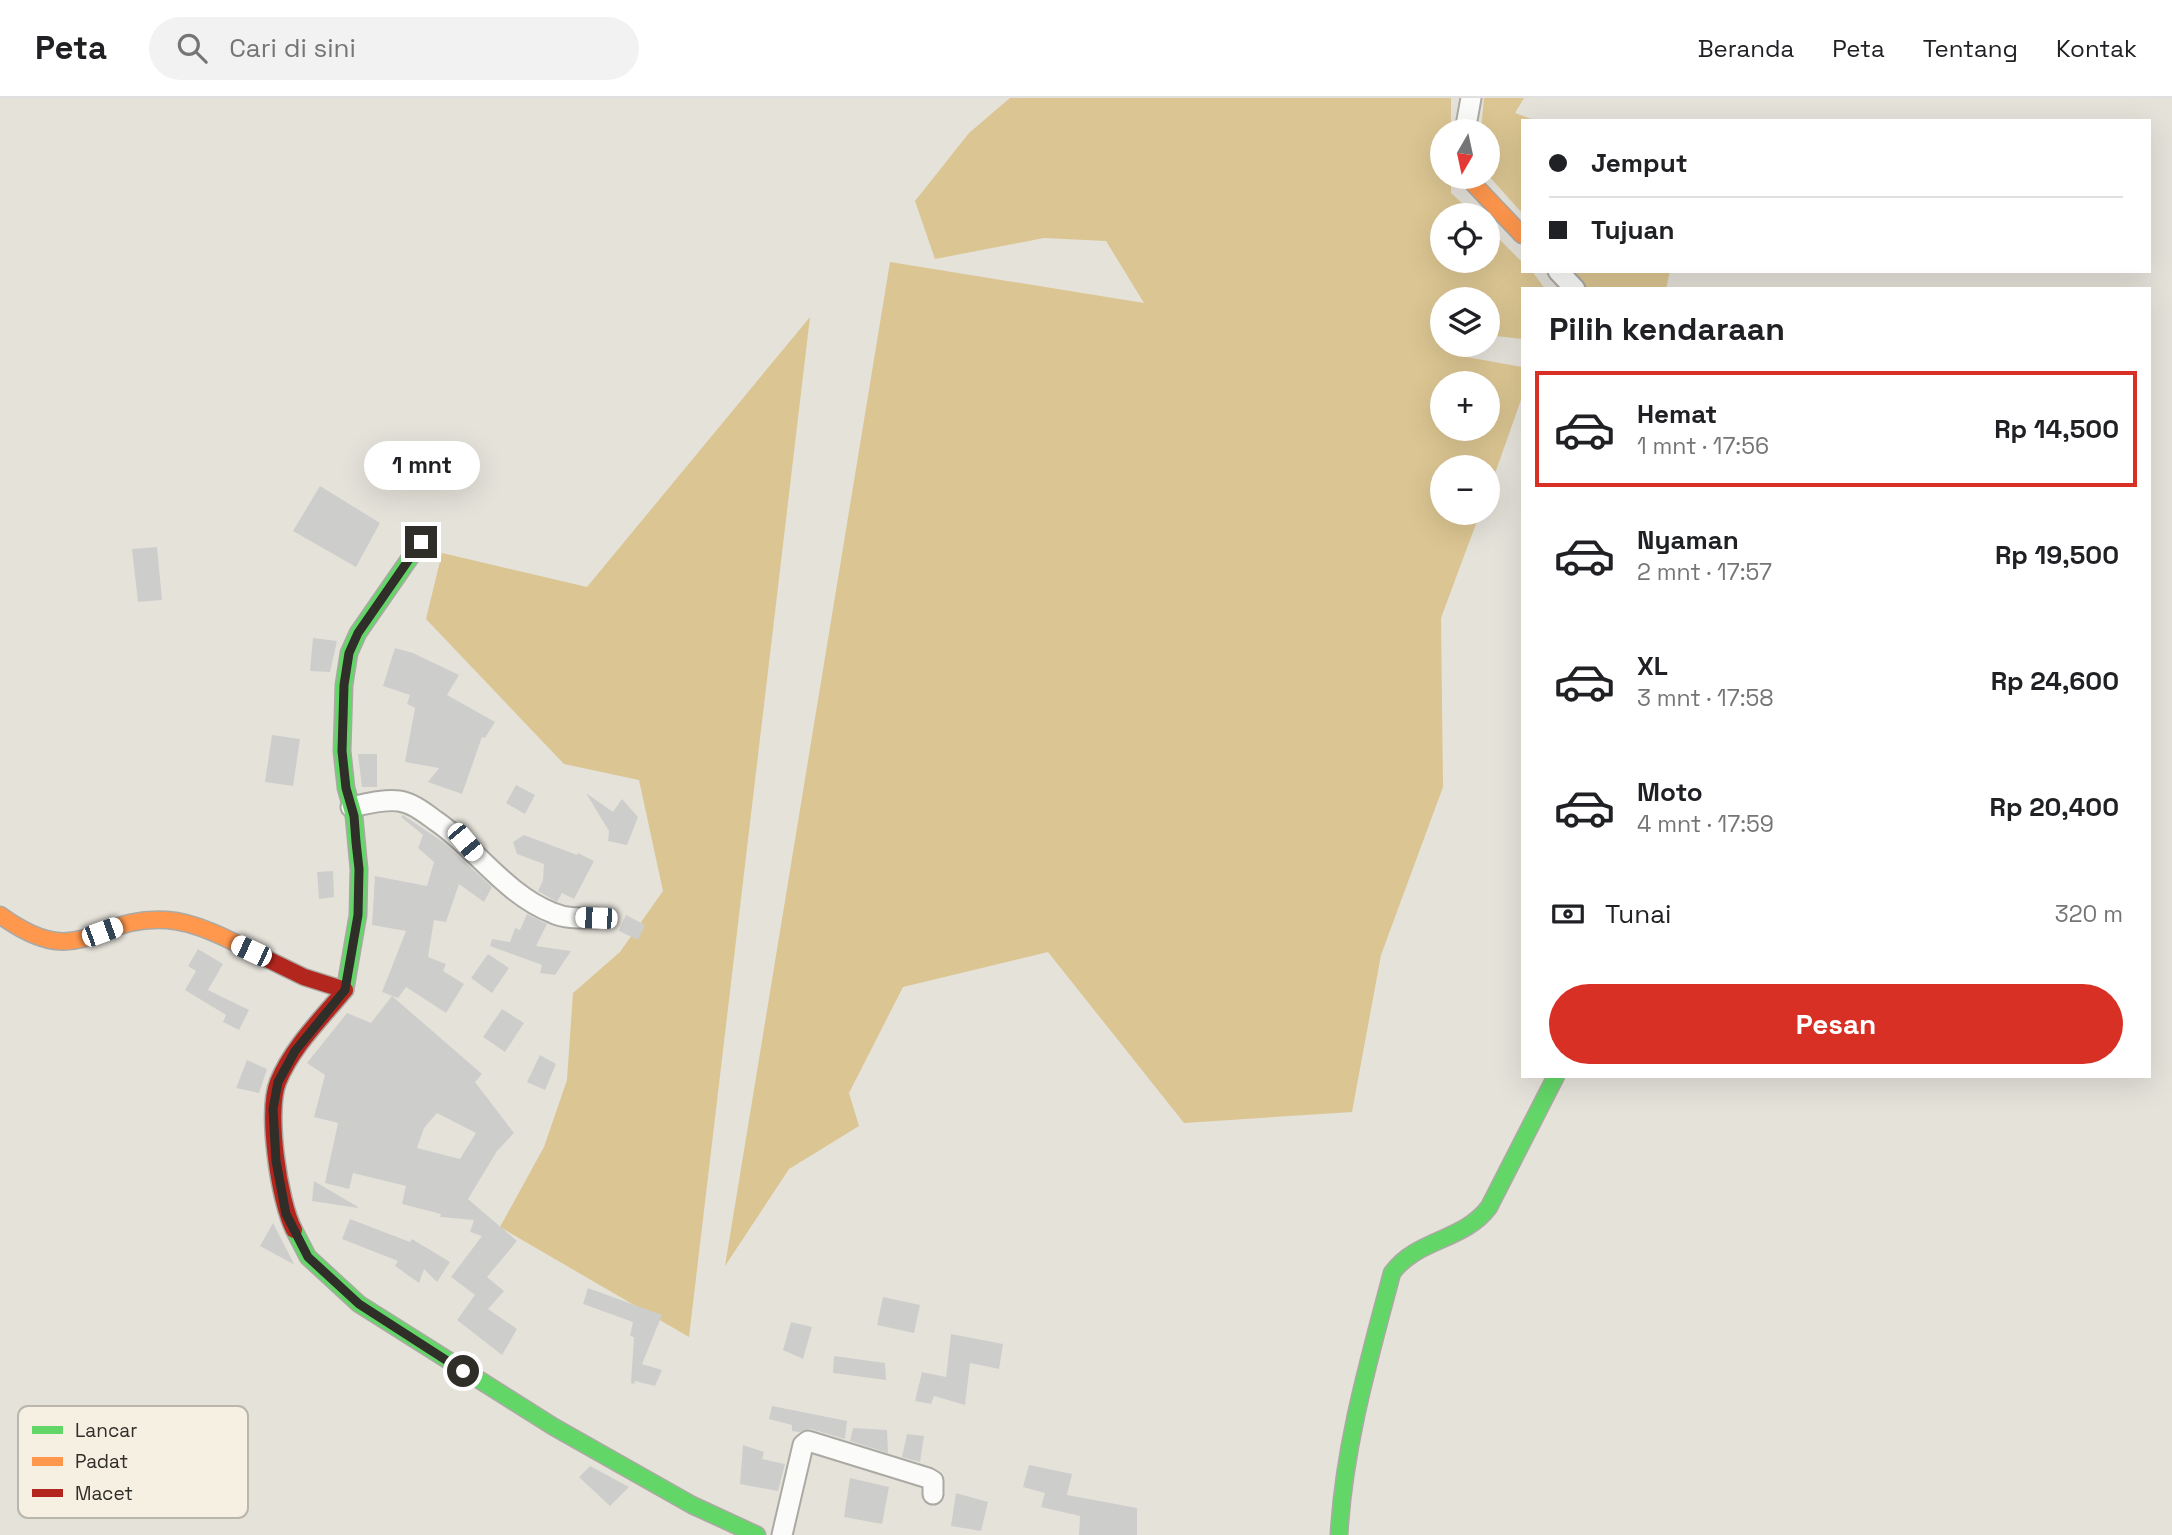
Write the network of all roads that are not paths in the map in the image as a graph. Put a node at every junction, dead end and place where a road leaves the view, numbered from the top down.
1 (1471, 98) edge
2 (1467, 119) edge
3 (1478, 189) edge
4 (1521, 234) edge
5 (1560, 273) edge
6 (1573, 287) edge
7 (421, 542) dead end
8 (351, 807) junction
9 (0, 915) edge
10 (596, 918) dead end
11 (345, 990) junction
12 (1555, 1078) edge
13 (933, 1494) dead end
14 (757, 1535) edge
15 (782, 1535) edge
16 (1339, 1535) edge

1 - 2 street
3 - 4 street
5 - 6 street
7 - 8 street
8 - 10 street
8 - 11 street
9 - 11 street
11 - 14 street
12 - 16 street
13 - 15 street

